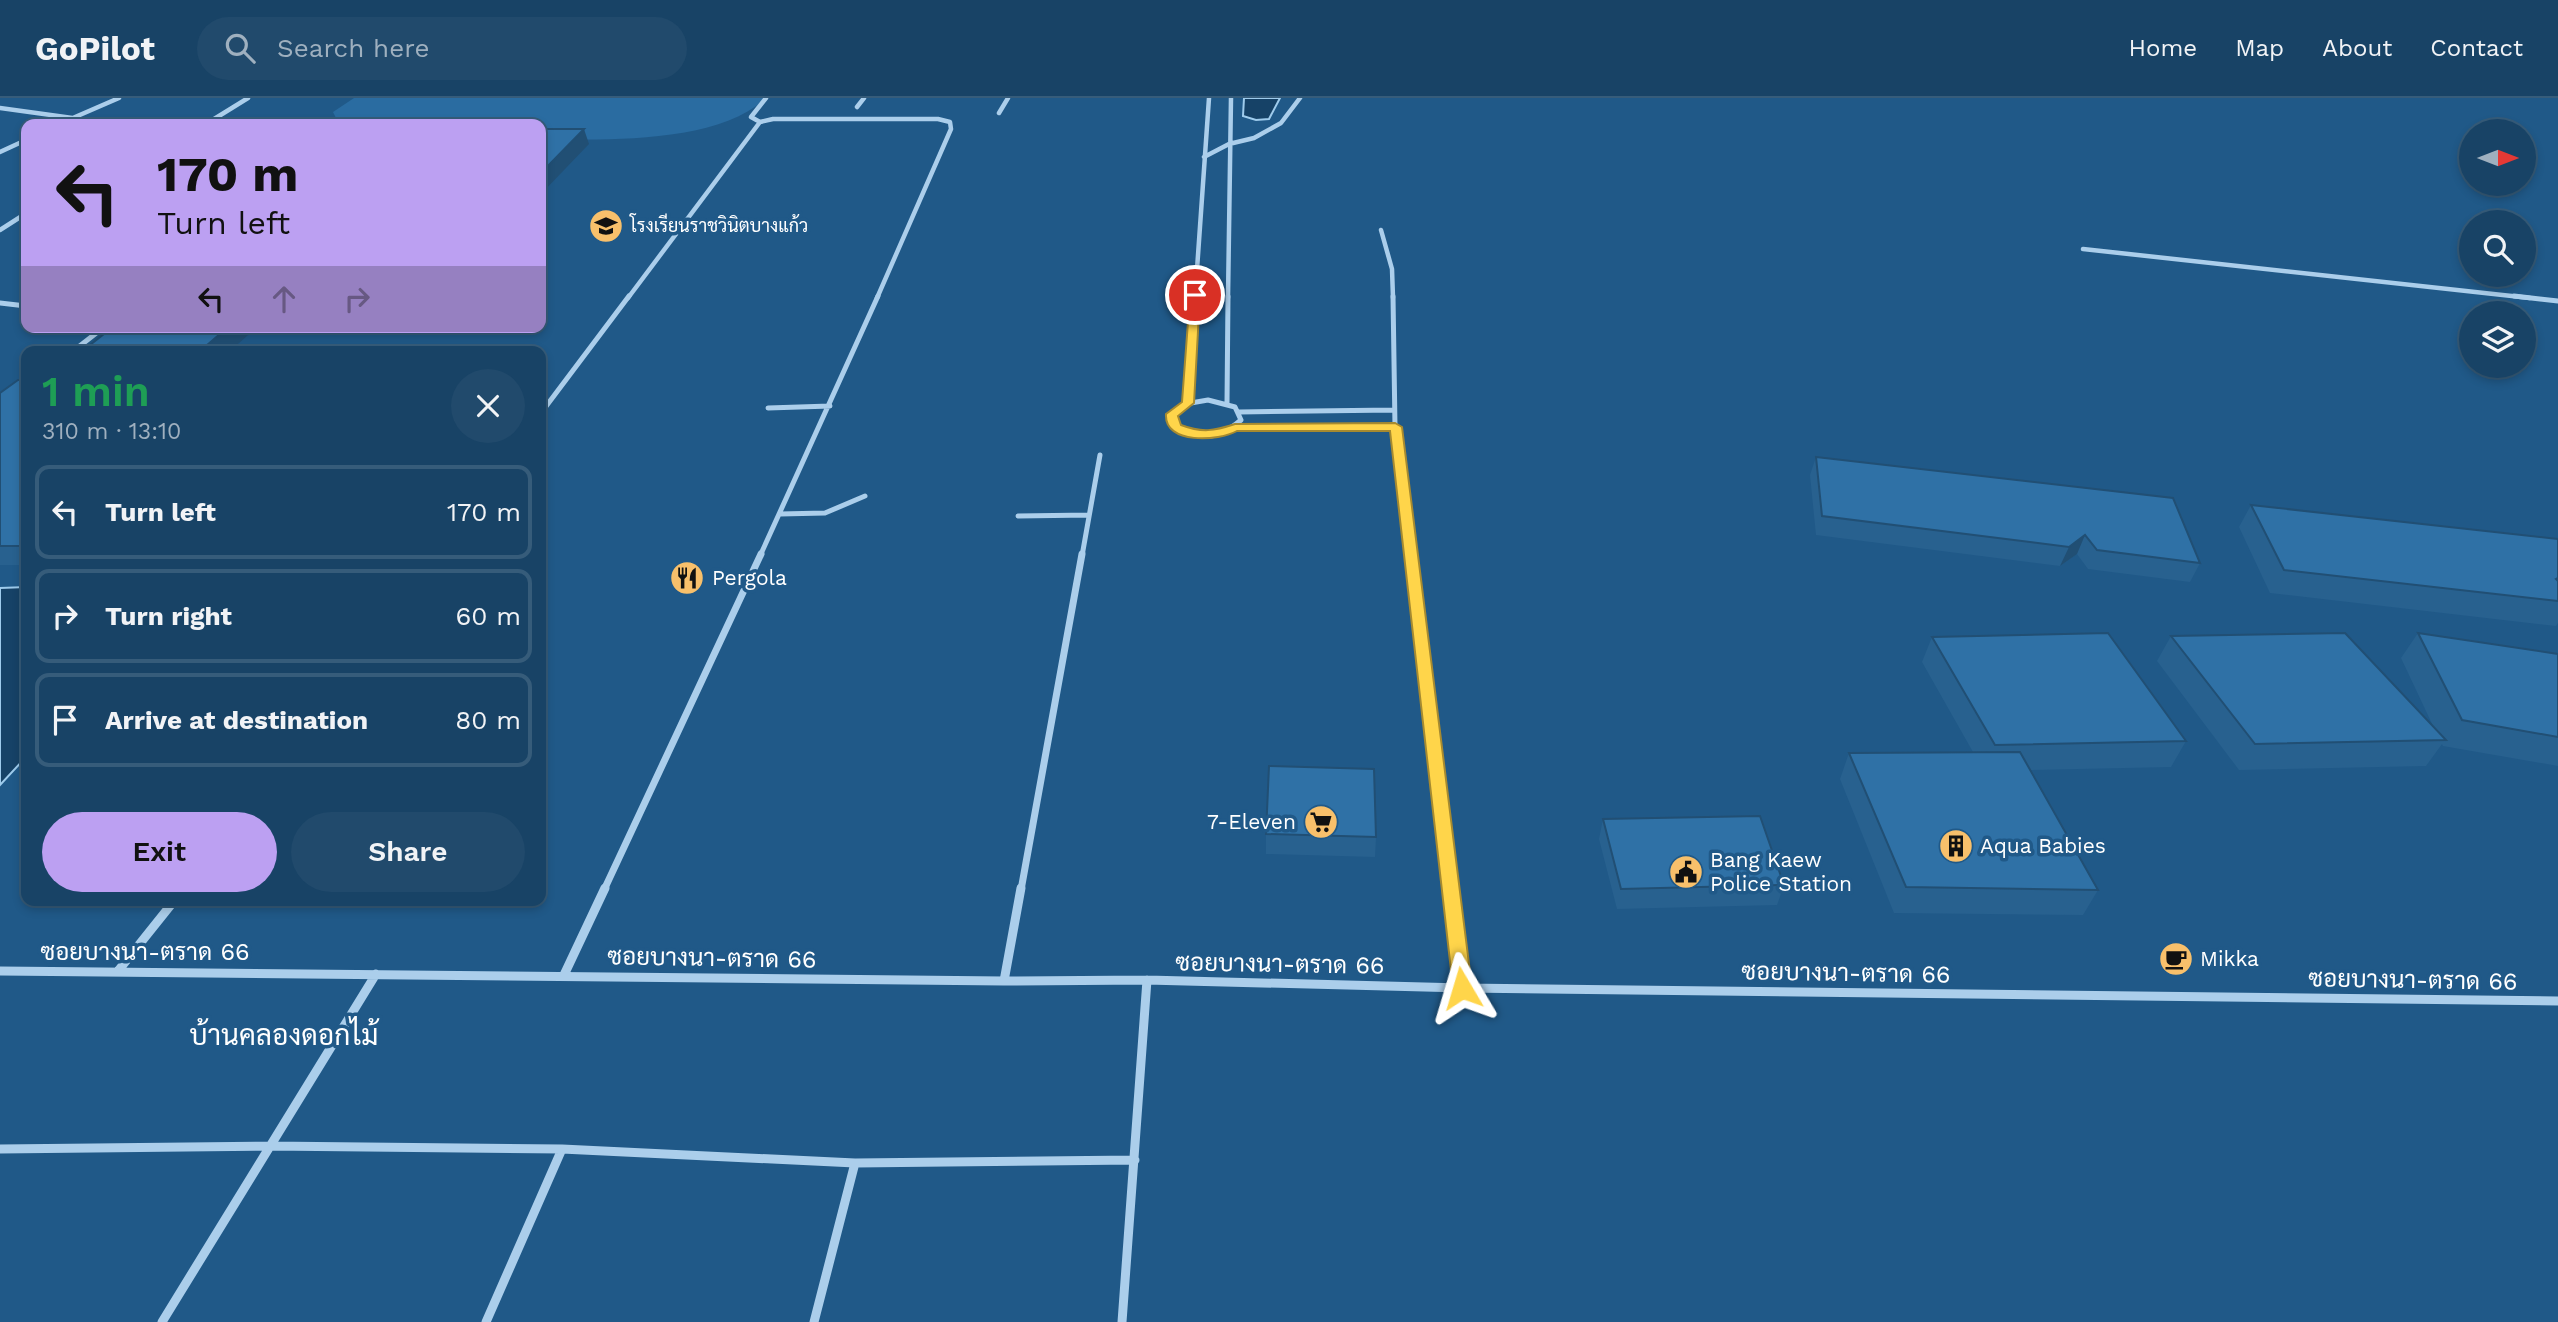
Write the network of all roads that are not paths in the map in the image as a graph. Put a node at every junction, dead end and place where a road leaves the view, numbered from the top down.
1 (120, 98) edge
2 (248, 98) edge
3 (766, 98) edge
4 (864, 98) edge
5 (1008, 98) edge
6 (1209, 98) edge
7 (1231, 98) edge
8 (1300, 98) edge
9 (858, 107) dead end
10 (0, 108) edge
11 (999, 113) dead end
12 (71, 119) joint
13 (214, 119) edge
14 (760, 122) junction
15 (21, 142) edge
16 (1229, 144) junction
17 (0, 152) edge
18 (1204, 157) junction
19 (21, 217) edge
20 (0, 230) edge
21 (1381, 230) dead end
22 (2083, 249) dead end
23 (2558, 301) edge
24 (0, 303) edge
25 (21, 305) edge
26 (96, 333) edge
27 (80, 346) edge
28 (1188, 403) junction
29 (1227, 403) junction
30 (546, 406) edge
31 (830, 406) junction
32 (768, 408) dead end
33 (1394, 410) junction
34 (1239, 412) junction
35 (1395, 427) junction
36 (1235, 428) junction
37 (1100, 455) dead end
38 (865, 496) dead end
39 (780, 514) junction
40 (1089, 514) junction
41 (1018, 516) dead end
42 (170, 906) edge
43 (0, 971) edge
44 (118, 971) junction
45 (376, 974) junction
46 (564, 975) junction
47 (1147, 980) junction
48 (1004, 981) junction
49 (1462, 988) junction
50 (2558, 1001) edge
51 (269, 1146) junction
52 (562, 1149) junction
53 (2, 1151) edge
54 (1135, 1160) junction
55 (855, 1163) junction
56 (162, 1322) edge
57 (486, 1322) edge
58 (814, 1322) edge
59 (1122, 1322) edge

1 - 12 street
2 - 13 street
3 - 14 street
4 - 9 street
5 - 11 street
6 - 18 street
7 - 16 street
8 - 16 street
10 - 12 street
14 - 30 street
14 - 31 street
15 - 17 street
16 - 18 street
16 - 29 street
18 - 28 street
19 - 20 street
21 - 33 street
22 - 23 street
24 - 25 street
26 - 27 street
28 - 29 street
28 - 36 street
29 - 34 street
31 - 32 street
31 - 39 street
33 - 34 street
33 - 35 street
34 - 36 street
35 - 36 street
35 - 49 street
37 - 40 street
38 - 39 street
39 - 46 street
40 - 41 street
40 - 48 street
42 - 44 street
43 - 44 street, ซอยบางนา-ตราด 66
44 - 45 street, ซอยบางนา-ตราด 66
45 - 46 street, ซอยบางนา-ตราด 66
45 - 51 street
46 - 48 street, ซอยบางนา-ตราด 66
47 - 48 street, ซอยบางนา-ตราด 66
47 - 49 street, ซอยบางนา-ตราด 66
47 - 54 street
49 - 50 street, ซอยบางนา-ตราด 66
51 - 52 street
51 - 53 street
51 - 56 street
52 - 55 street
52 - 57 street
54 - 55 street
54 - 59 street
55 - 58 street

